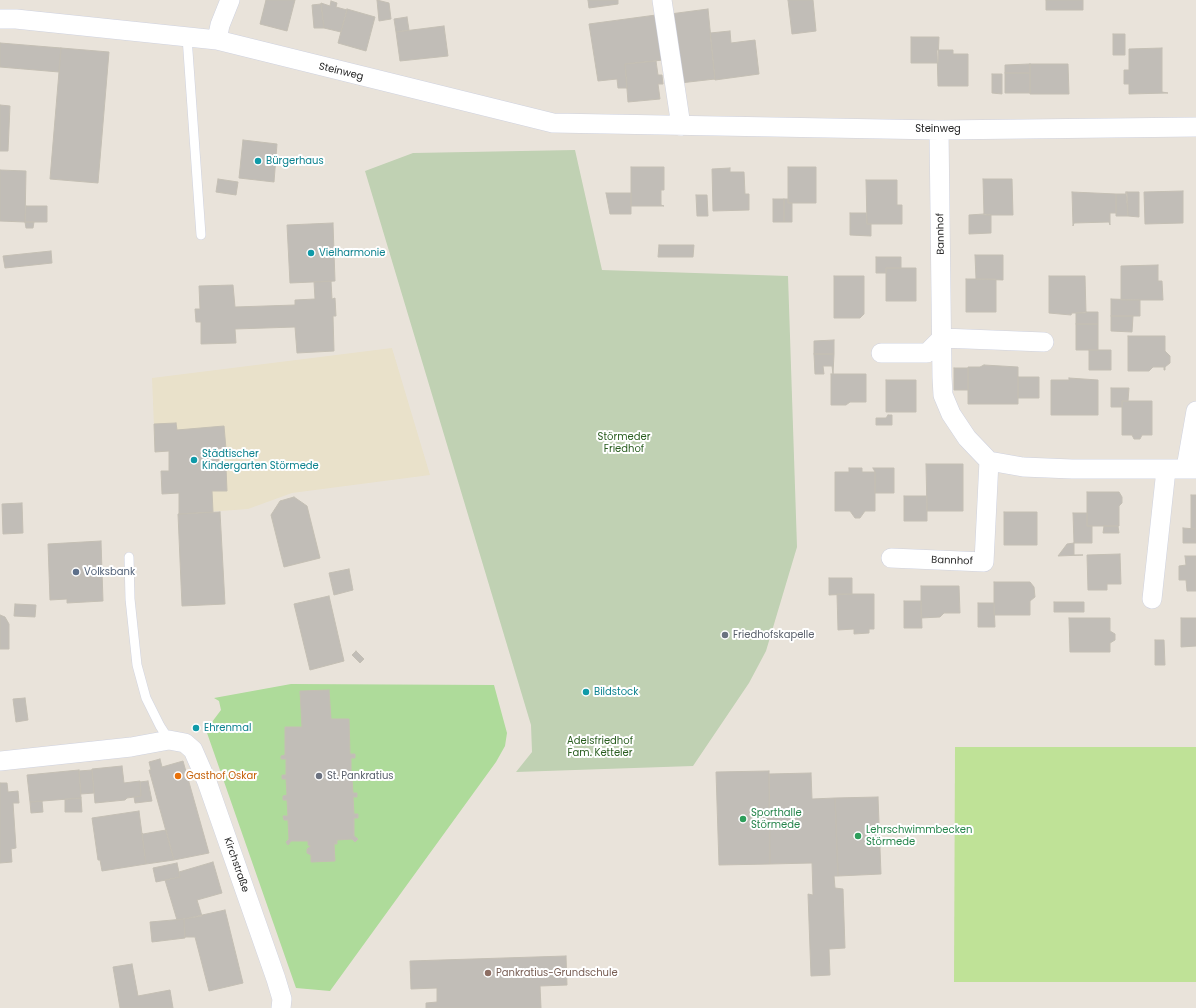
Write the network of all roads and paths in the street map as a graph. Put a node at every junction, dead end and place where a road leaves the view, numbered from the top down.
1 (230, 0) edge
2 (662, 0) edge
3 (0, 19) edge
4 (187, 37) junction
5 (217, 40) junction
6 (681, 126) junction
7 (1196, 127) edge
8 (939, 130) junction
9 (201, 235) dead end
10 (942, 338) junction
11 (1044, 342) dead end
12 (881, 353) dead end
13 (1196, 411) edge
14 (989, 461) junction
15 (1191, 469) edge
16 (1166, 470) junction
17 (129, 556) dead end
18 (891, 558) dead end
19 (1152, 599) dead end
20 (169, 740) junction
21 (0, 761) edge
22 (281, 1008) edge

1 - 5 street
2 - 6 street
3 - 4 street, Steinweg
4 - 5 street, Steinweg
4 - 9 lane
5 - 6 street, Steinweg
6 - 8 street, Steinweg
7 - 8 street, Steinweg
8 - 10 street, Bannhof
10 - 11 street
10 - 12 street
10 - 14 street, Bannhof
13 - 15 street
14 - 16 street
14 - 18 street, Bannhof
15 - 16 street
16 - 19 street
17 - 20 lane
20 - 21 street, Kirchstraße
20 - 22 street, Kirchstraße

